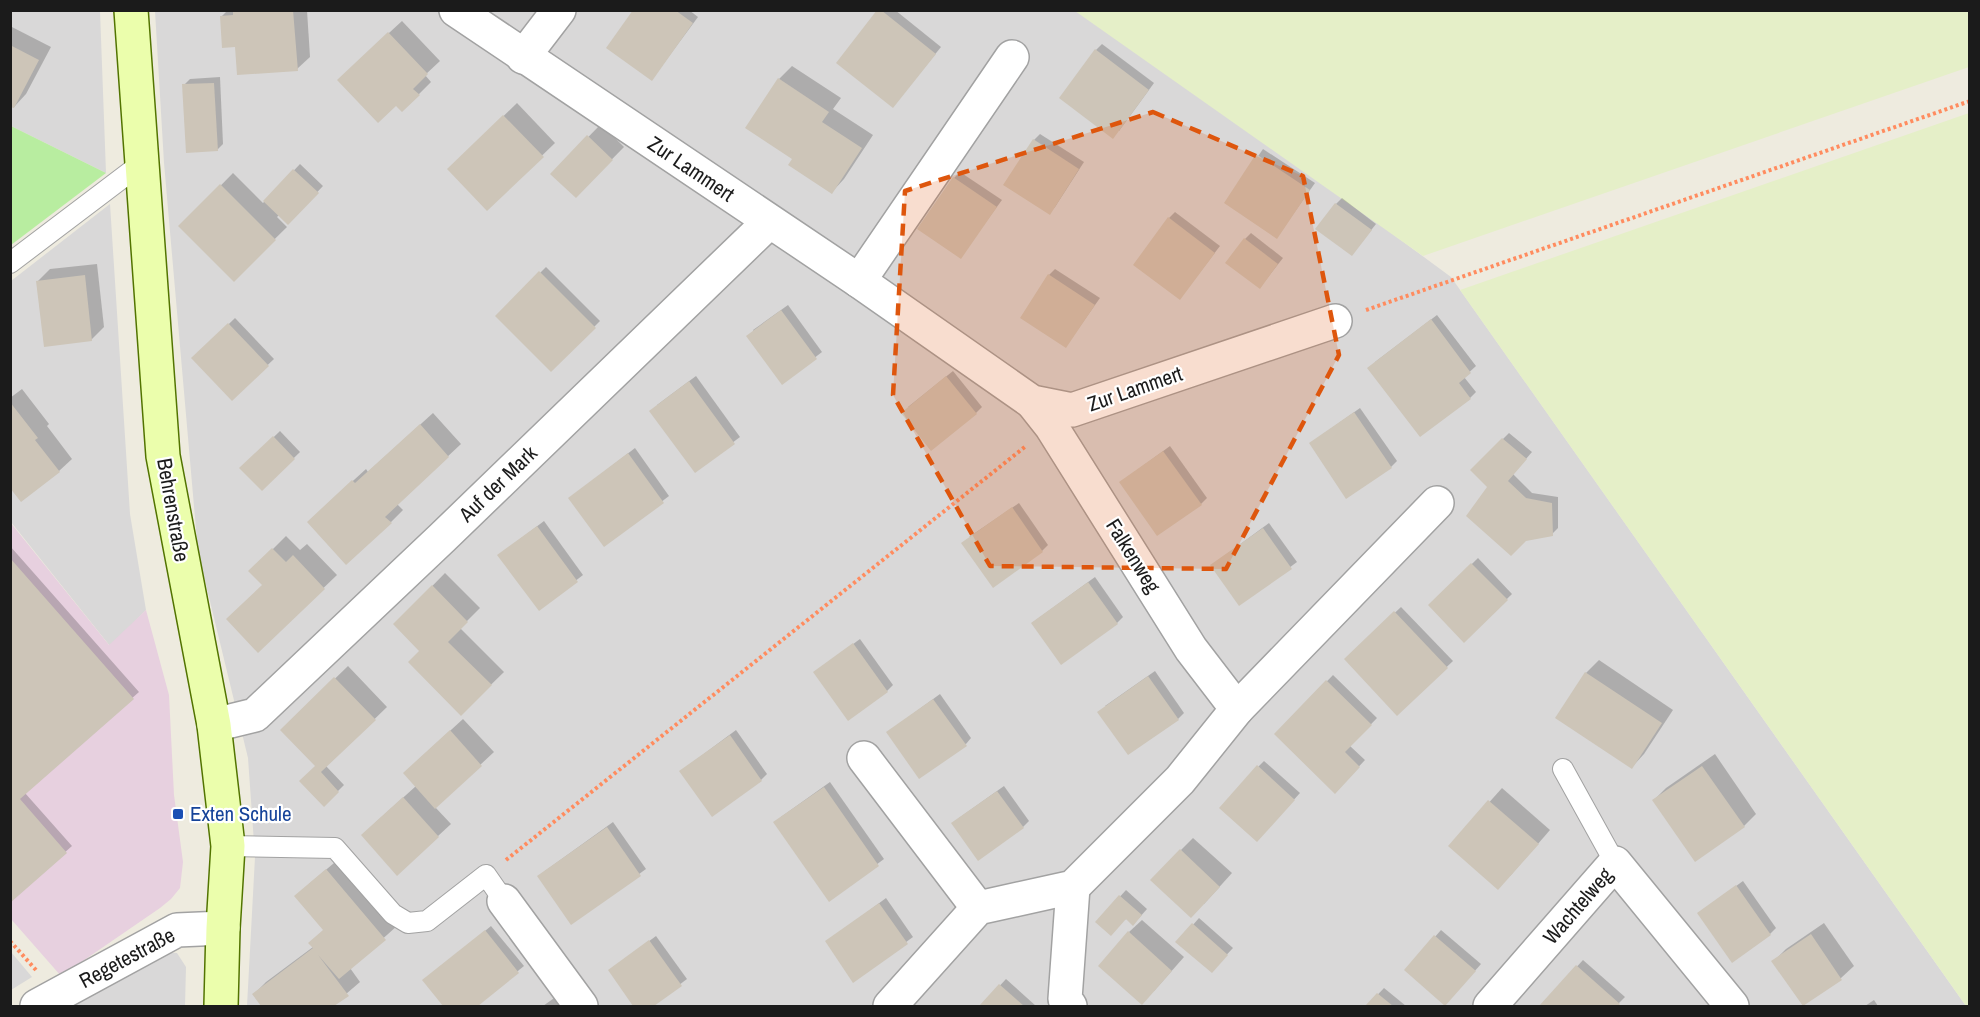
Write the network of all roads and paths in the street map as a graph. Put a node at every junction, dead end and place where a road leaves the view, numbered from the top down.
1 (131, 10) edge
2 (456, 10) edge
3 (559, 10) edge
4 (523, 57) junction
5 (1012, 57) dead end
6 (1970, 101) edge
7 (142, 163) junction
8 (769, 222) junction
9 (10, 263) edge
10 (859, 281) junction
11 (1335, 321) joint
12 (1042, 414) junction
13 (1437, 503) dead end
14 (1237, 709) junction
15 (214, 725) junction
16 (864, 758) dead end
17 (1563, 768) dead end
18 (228, 846) junction
19 (1616, 862) junction
20 (1073, 886) junction
21 (495, 888) junction
22 (978, 908) junction
23 (223, 928) junction
24 (37, 1006) edge
25 (221, 1006) edge
26 (581, 1006) edge
27 (890, 1006) edge
28 (1070, 1006) edge
29 (1490, 1006) edge
30 (1732, 1006) edge

1 - 7 main road, Behrenstraße
2 - 4 street, Zur Lammert
3 - 4 street
4 - 8 street, Zur Lammert
5 - 10 street
6 - 11 path
7 - 9 lane
7 - 15 main road, Behrenstraße
8 - 10 street, Zur Lammert
8 - 15 street, Auf der Mark
10 - 12 street, Zur Lammert
11 - 12 street, Zur Lammert
12 - 14 street, Falkenweg
12 - 21 path
13 - 14 street
14 - 20 street
15 - 18 main road, Behrenstraße
16 - 22 street
17 - 19 lane
18 - 21 lane
18 - 23 main road, Behrenstraße
19 - 29 street, Wachtelweg
19 - 30 street, Wachtelweg
20 - 22 street
20 - 28 street
21 - 26 street
22 - 27 street
23 - 24 street, Regetestraße
23 - 25 main road, Behrenstraße

